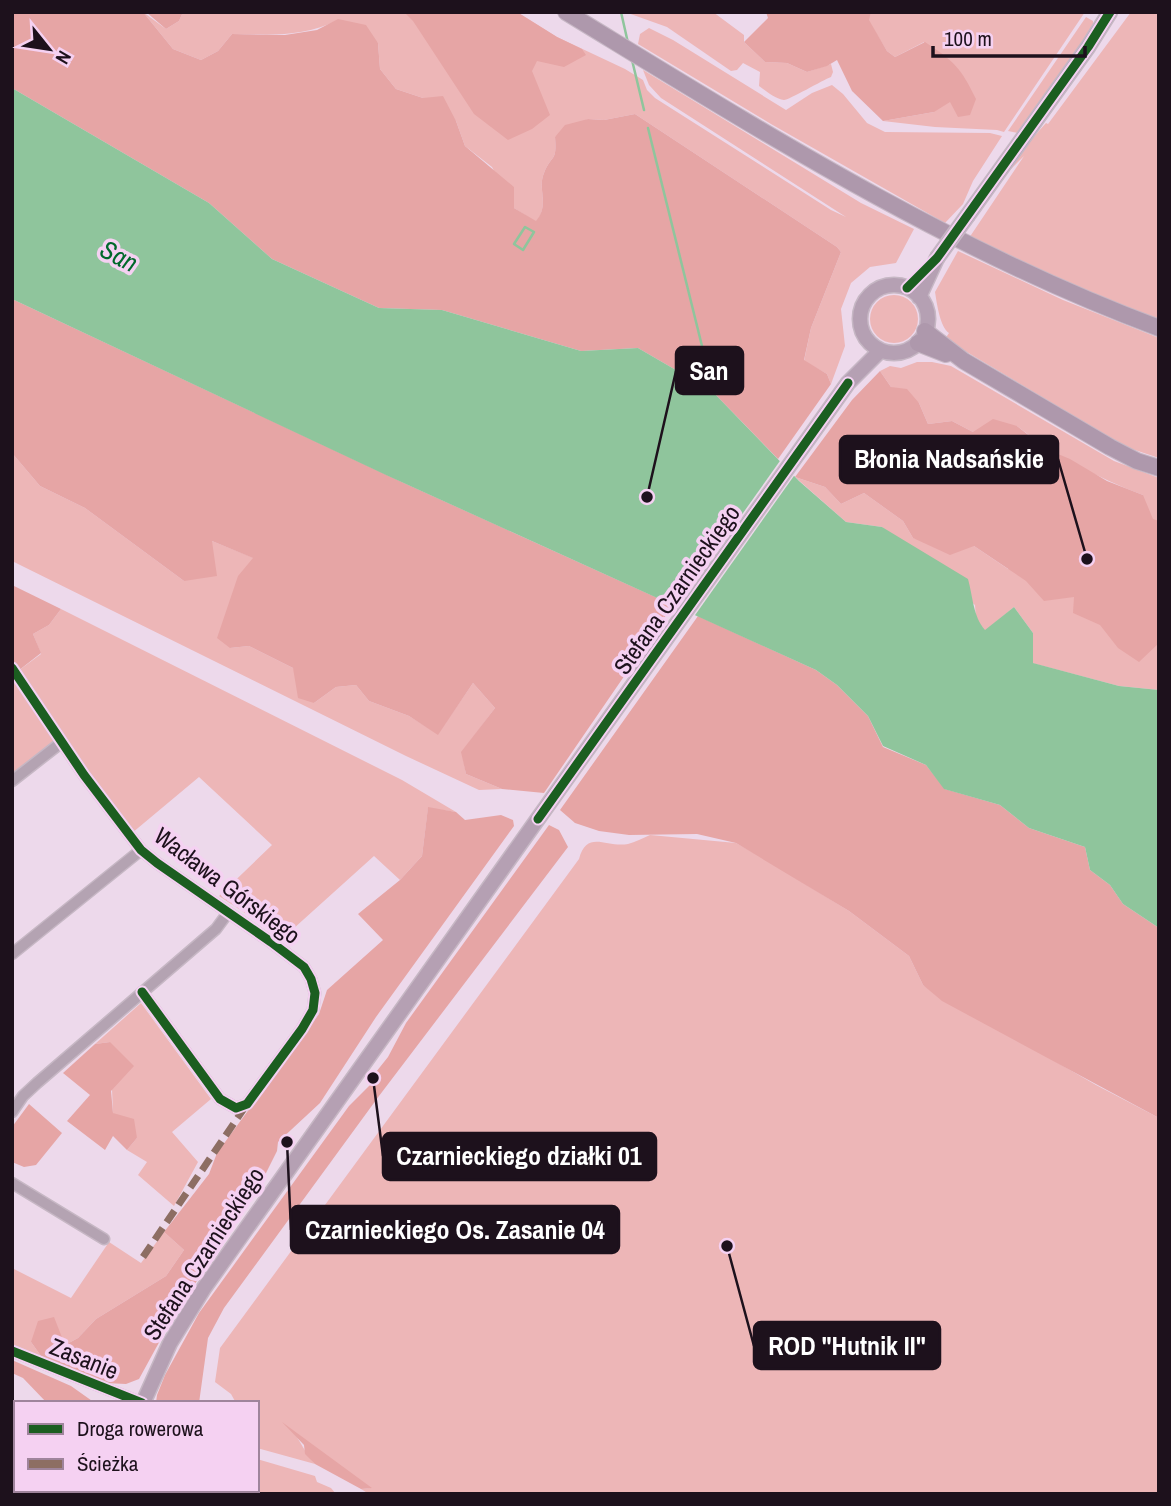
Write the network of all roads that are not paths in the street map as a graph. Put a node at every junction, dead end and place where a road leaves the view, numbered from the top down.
1 (566, 12) edge
2 (1110, 12) edge
3 (913, 293) junction
4 (1159, 328) edge
5 (922, 337) junction
6 (875, 346) junction
7 (1159, 468) edge
8 (12, 668) edge
9 (62, 742) junction
10 (12, 781) edge
11 (141, 849) junction
12 (227, 914) junction
13 (12, 954) edge
14 (142, 992) junction
15 (12, 1088) edge
16 (23, 1096) junction
17 (12, 1112) edge
18 (12, 1183) edge
19 (104, 1239) dead end
20 (12, 1351) edge
21 (137, 1401) edge
22 (143, 1401) edge

1 - 4 main road
2 - 3 street, bridge
3 - 5 street
3 - 6 street
5 - 6 street
5 - 7 main road
6 - 22 street, Stefana Czarnieckiego
8 - 9 street, Wacława Górskiego
9 - 10 street
9 - 11 street, Wacława Górskiego
11 - 12 street, Wacława Górskiego
11 - 13 street
12 - 14 street
12 - 14 street, Wacława Górskiego
14 - 16 street
15 - 16 street
16 - 17 street
18 - 19 street
20 - 21 street, Zasanie

